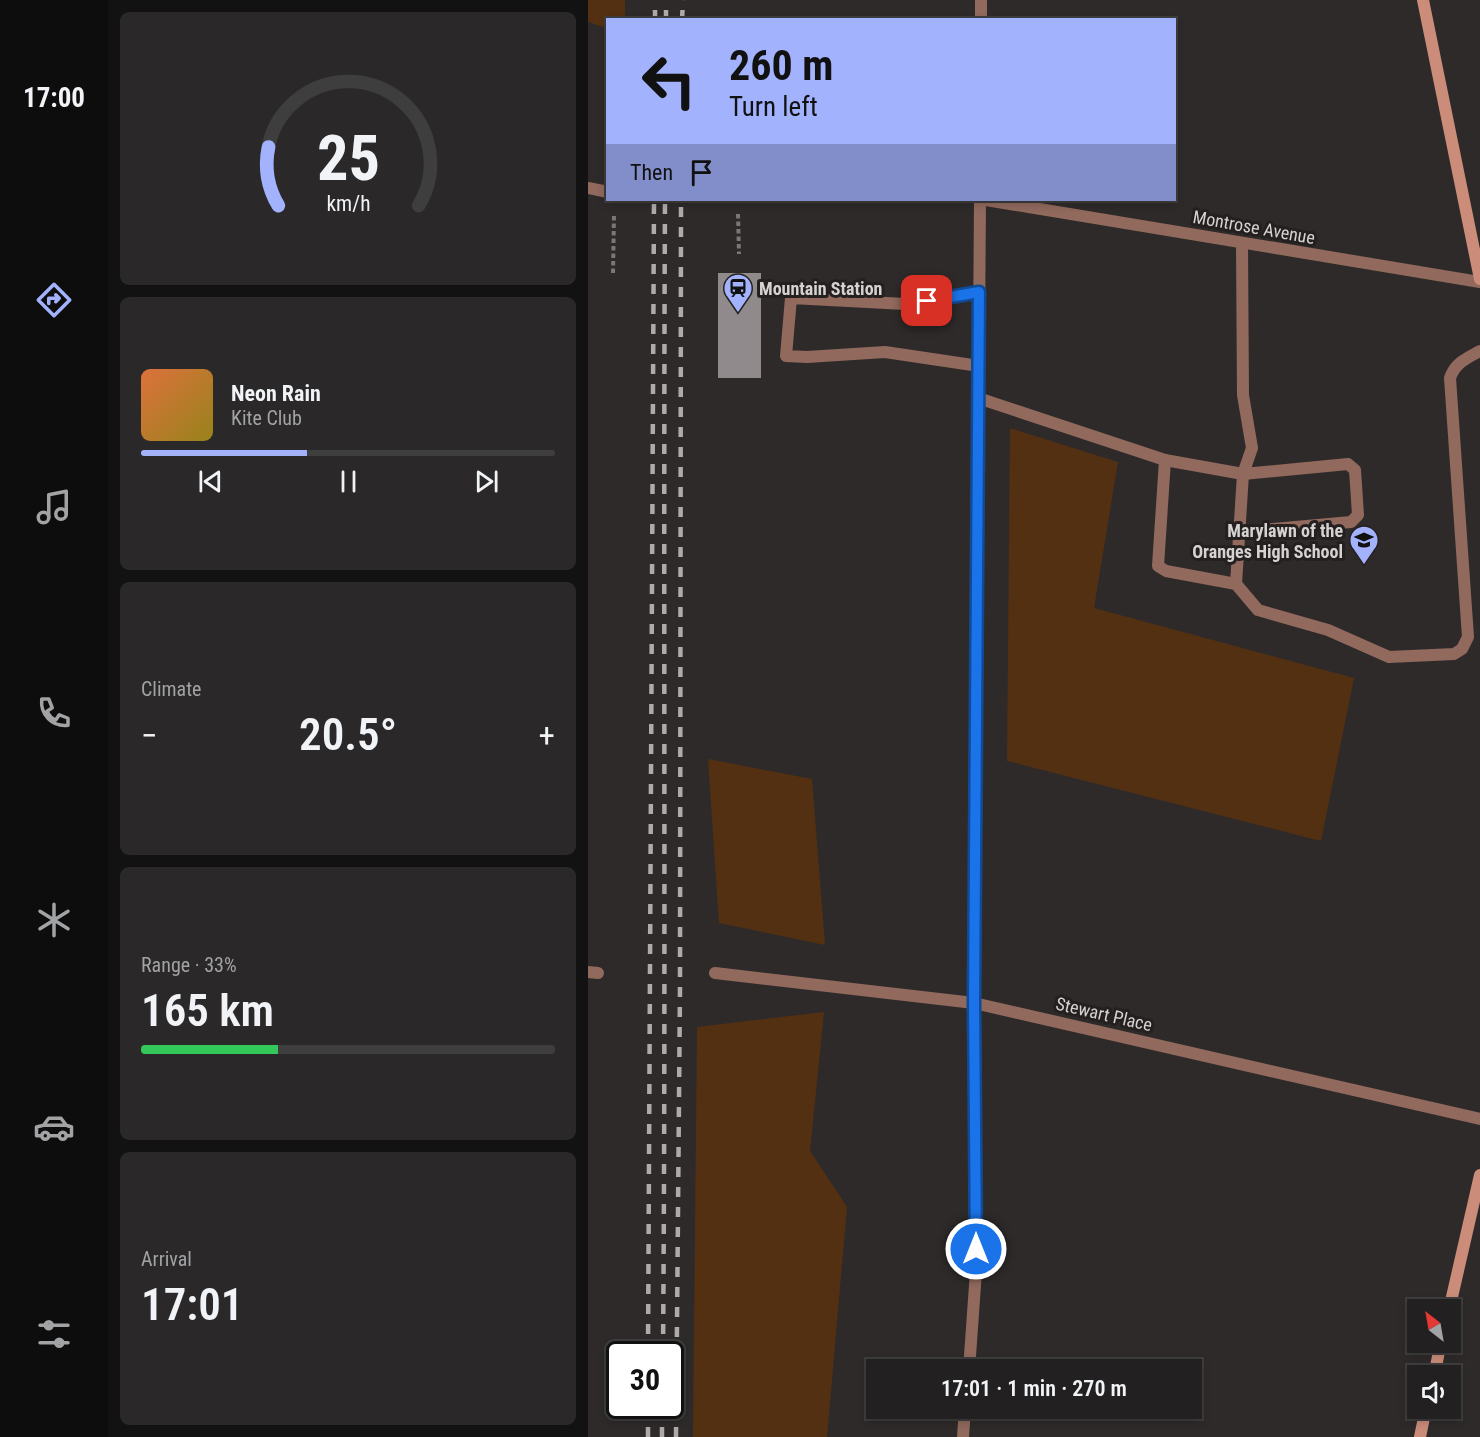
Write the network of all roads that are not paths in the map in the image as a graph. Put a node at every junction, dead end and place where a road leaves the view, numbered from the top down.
1 (981, 0) edge
2 (1423, 0) edge
3 (981, 18) edge
4 (588, 188) edge
5 (606, 192) edge
6 (980, 201) edge
7 (992, 201) edge
8 (1242, 243) junction
9 (1480, 280) edge
10 (979, 292) junction
11 (1480, 351) edge
12 (979, 366) junction
13 (978, 398) junction
14 (1165, 459) junction
15 (1243, 474) junction
16 (1239, 532) junction
17 (1236, 584) junction
18 (715, 973) dead end
19 (974, 1003) junction
20 (1480, 1119) edge
21 (1480, 1175) edge
22 (1476, 1210) edge
23 (1452, 1299) edge
24 (970, 1359) edge
25 (964, 1419) edge
26 (1424, 1419) edge
27 (963, 1437) edge
28 (1420, 1437) edge

1 - 3 street
2 - 9 main road
4 - 5 street
6 - 10 street
7 - 8 street, Montrose Avenue
8 - 9 street, Montrose Avenue
8 - 15 street
10 - 12 street
10 - 12 street
11 - 17 street
12 - 13 street
13 - 14 street
13 - 19 street
14 - 15 street
14 - 17 street
15 - 16 street
15 - 16 street
16 - 17 street
18 - 19 street, Stewart Place
19 - 20 street, Stewart Place
19 - 24 street
21 - 22 main road
22 - 23 main road
25 - 27 street
26 - 28 main road

